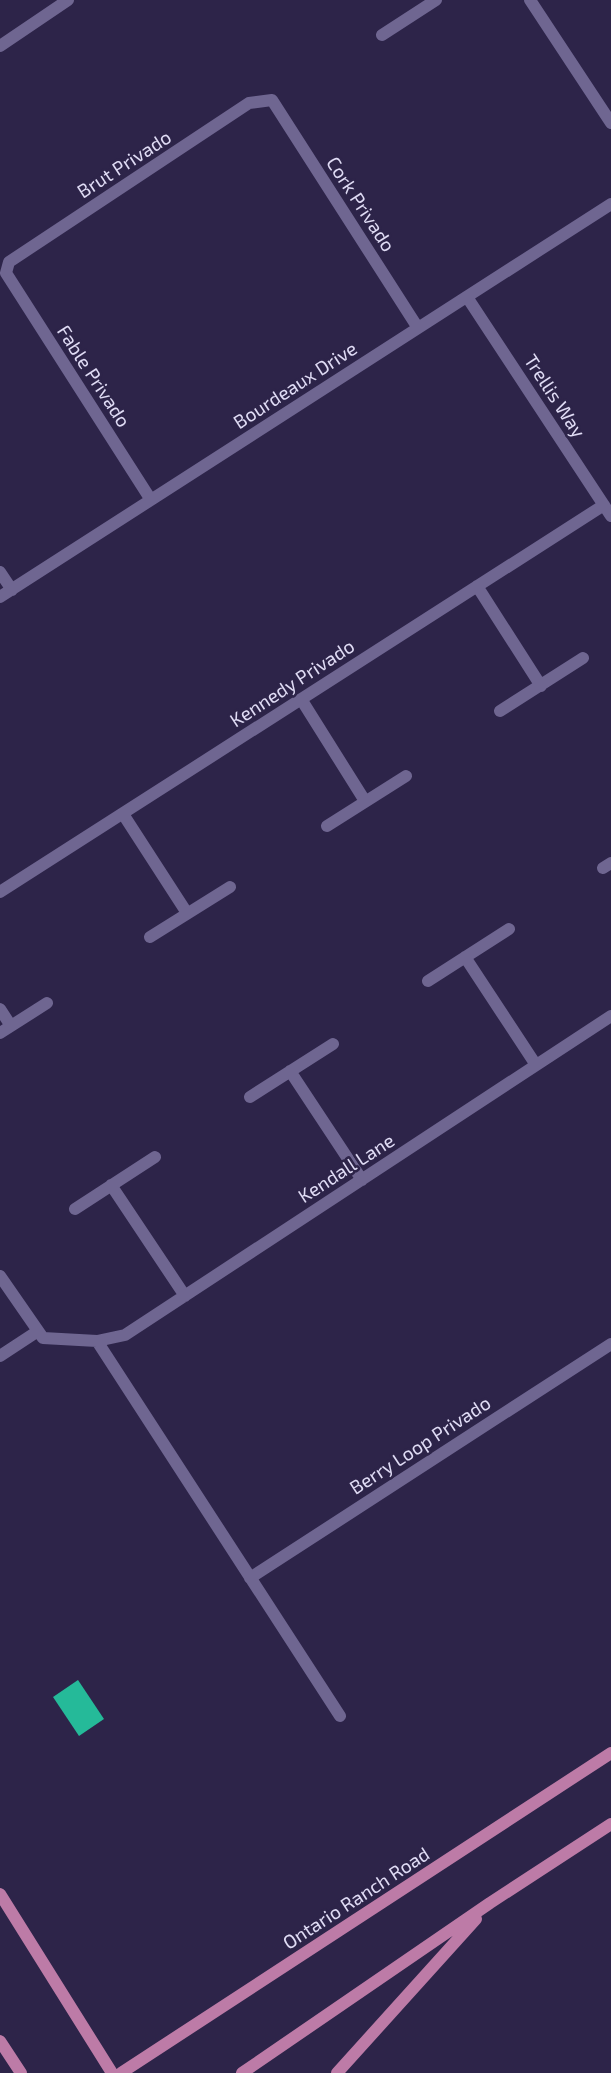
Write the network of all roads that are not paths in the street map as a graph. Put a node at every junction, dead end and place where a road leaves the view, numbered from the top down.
1 (68, 0) edge
2 (436, 0) edge
3 (530, 0) edge
4 (382, 35) dead end
5 (0, 46) edge
6 (272, 100) joint
7 (611, 123) edge
8 (611, 204) edge
9 (6, 273) joint
10 (467, 297) junction
11 (418, 328) junction
12 (151, 500) junction
13 (604, 505) junction
14 (611, 516) edge
15 (0, 572) edge
16 (477, 586) junction
17 (12, 590) junction
18 (0, 597) edge
19 (583, 658) dead end
20 (541, 686) junction
21 (301, 699) junction
22 (500, 711) dead end
23 (406, 776) dead end
24 (365, 801) junction
25 (123, 814) junction
26 (327, 826) dead end
27 (230, 887) dead end
28 (0, 892) edge
29 (187, 914) junction
30 (509, 929) dead end
31 (150, 937) dead end
32 (465, 957) junction
33 (428, 981) dead end
34 (47, 1003) dead end
35 (0, 1009) edge
36 (611, 1016) edge
37 (11, 1026) junction
38 (0, 1033) edge
39 (333, 1044) dead end
40 (536, 1065) junction
41 (290, 1072) junction
42 (250, 1097) dead end
43 (155, 1157) dead end
44 (362, 1180) junction
45 (112, 1185) junction
46 (75, 1208) dead end
47 (0, 1276) edge
48 (185, 1296) junction
49 (38, 1331) junction
50 (97, 1342) junction
51 (611, 1344) edge
52 (0, 1356) edge
53 (250, 1578) junction
54 (340, 1716) dead end
55 (611, 1753) edge
56 (611, 1824) edge
57 (0, 1894) edge
58 (490, 1903) junction
59 (0, 2041) edge
60 (21, 2073) edge
61 (112, 2073) edge
62 (121, 2073) edge
63 (242, 2073) edge
64 (337, 2073) edge

1 - 5 street
2 - 4 street
3 - 7 street
6 - 9 street, Brut Privado
6 - 11 street, Cork Privado
8 - 10 street, Bourdeaux Drive
9 - 12 street, Fable Privado
10 - 11 street, Bourdeaux Drive
10 - 13 street, Trellis Way
11 - 12 street, Bourdeaux Drive
12 - 17 street, Bourdeaux Drive
13 - 14 street, Trellis Way
13 - 16 street, Kennedy Privado
15 - 17 street
16 - 20 street
16 - 21 street, Kennedy Privado
17 - 18 street, Bourdeaux Drive
19 - 20 street
20 - 22 street
21 - 24 street
21 - 25 street, Kennedy Privado
23 - 24 street
24 - 26 street
25 - 28 street, Kennedy Privado
25 - 29 street
27 - 29 street
29 - 31 street
30 - 32 street
32 - 33 street
32 - 40 street
34 - 37 street
35 - 37 street
36 - 40 street, Kendall Lane
37 - 38 street
39 - 41 street
40 - 44 street, Kendall Lane
41 - 42 street
41 - 44 street
43 - 45 street
44 - 48 street, Kendall Lane
45 - 46 street
45 - 48 street
47 - 49 street
48 - 50 street, Kendall Lane
49 - 50 street, Kendall Lane
49 - 52 street
50 - 53 street
51 - 53 street, Berry Loop Privado
53 - 54 street
55 - 62 main road, Ontario Ranch Road
56 - 58 main road
57 - 61 main road
58 - 63 main road
58 - 64 main road
59 - 60 main road

